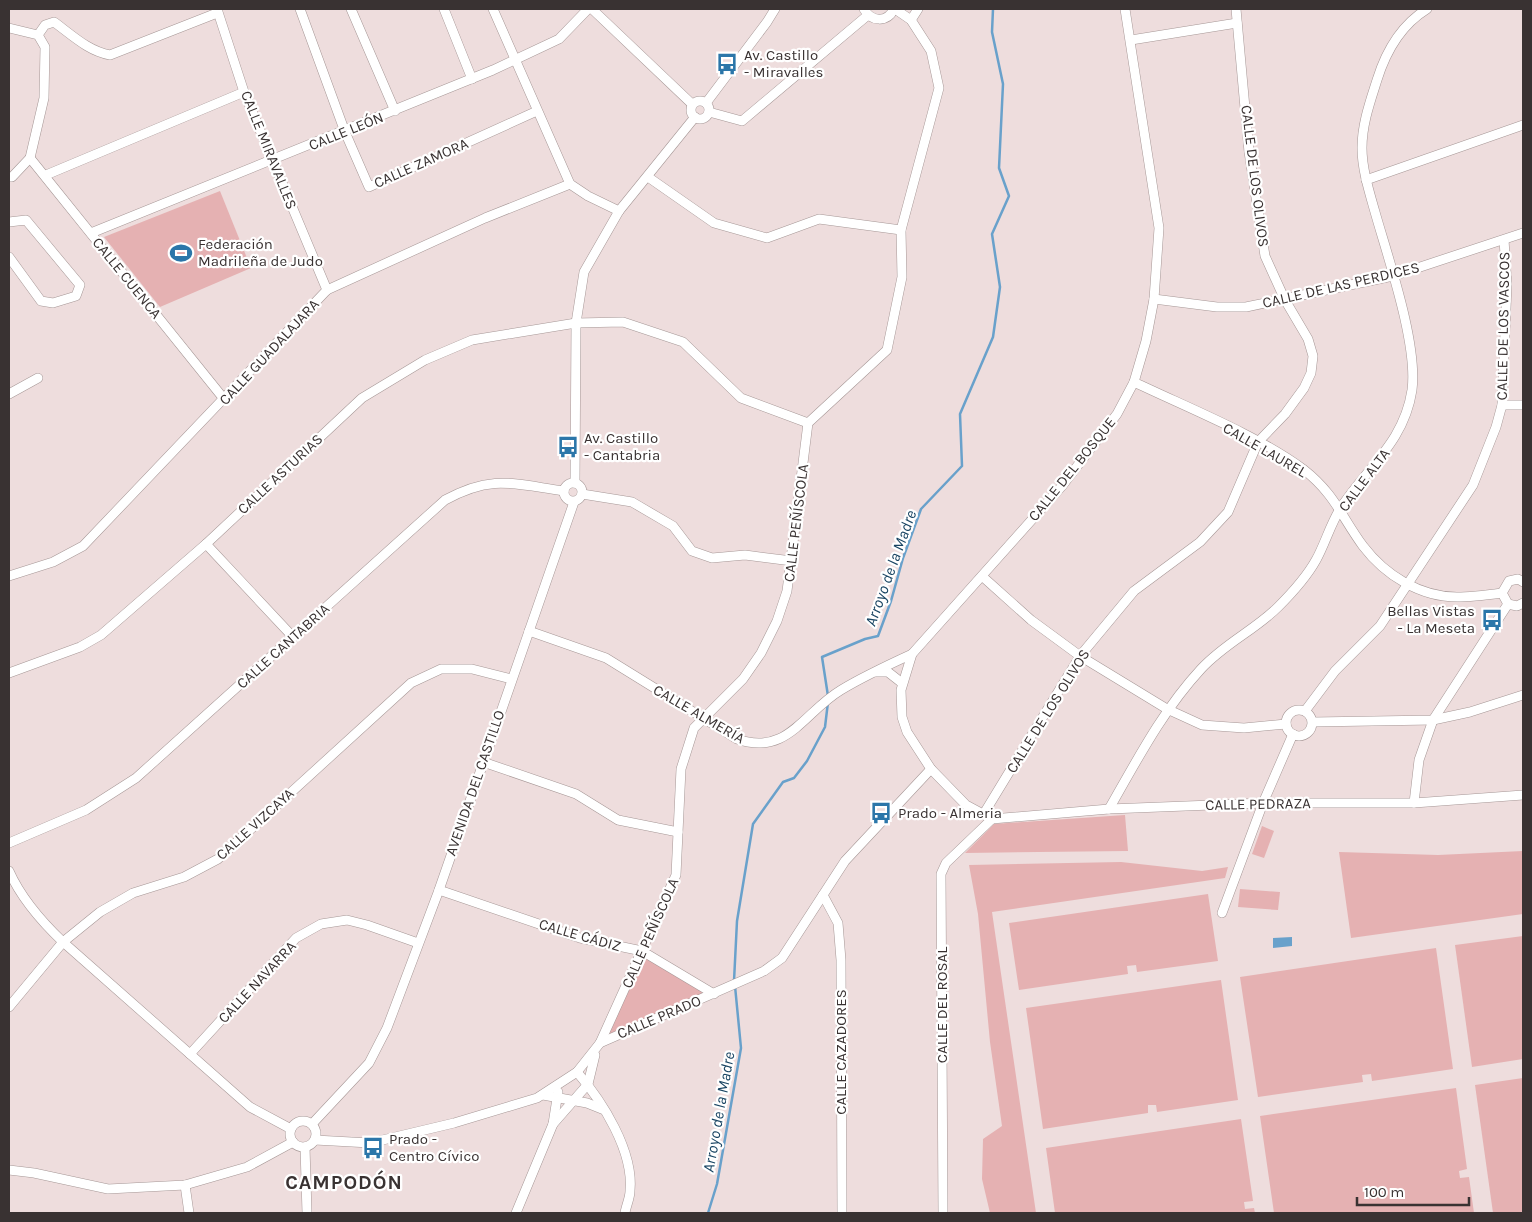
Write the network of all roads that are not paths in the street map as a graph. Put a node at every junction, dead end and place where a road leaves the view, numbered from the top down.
1 (300, 9) edge
2 (352, 9) edge
3 (444, 9) edge
4 (493, 9) edge
5 (588, 9) edge
6 (592, 9) edge
7 (775, 9) edge
8 (894, 9) edge
9 (918, 9) edge
10 (1125, 9) edge
11 (1236, 9) edge
12 (1427, 9) edge
13 (217, 11) edge
14 (1416, 11) edge
15 (866, 12) edge
16 (911, 20) junction
17 (1238, 22) junction
18 (9, 28) edge
19 (38, 35) junction
20 (1131, 40) junction
21 (515, 59) junction
22 (472, 78) junction
23 (244, 92) junction
24 (692, 104) junction
25 (708, 107) junction
26 (395, 111) junction
27 (537, 111) junction
28 (694, 118) junction
29 (1523, 125) edge
30 (345, 132) junction
31 (30, 158) junction
32 (273, 160) junction
33 (46, 175) junction
34 (9, 177) edge
35 (648, 177) junction
36 (1366, 180) junction
37 (570, 184) junction
38 (619, 211) junction
39 (9, 222) edge
40 (901, 230) junction
41 (91, 233) junction
42 (1523, 233) edge
43 (1504, 240) junction
44 (9, 257) edge
45 (1394, 276) junction
46 (327, 290) junction
47 (1154, 299) junction
48 (1285, 300) junction
49 (576, 323) junction
50 (38, 378) dead end
51 (1134, 382) junction
52 (9, 394) edge
53 (224, 399) junction
54 (1502, 405) junction
55 (1523, 405) edge
56 (808, 423) junction
57 (1258, 442) junction
58 (575, 484) junction
59 (564, 491) junction
60 (582, 494) junction
61 (574, 502) junction
62 (1340, 509) junction
63 (206, 544) junction
64 (792, 561) junction
65 (9, 576) edge
66 (982, 577) junction
67 (1523, 581) edge
68 (1407, 585) junction
69 (1502, 593) junction
70 (1508, 604) junction
71 (1523, 605) edge
72 (530, 631) junction
73 (293, 637) junction
74 (912, 654) junction
75 (1080, 656) junction
76 (894, 662) junction
77 (873, 672) junction
78 (9, 673) edge
79 (900, 675) junction
80 (511, 679) junction
81 (1523, 695) edge
82 (1167, 710) junction
83 (1305, 710) junction
84 (702, 717) junction
85 (1432, 720) junction
86 (1313, 722) junction
87 (1286, 724) junction
88 (1293, 734) junction
89 (483, 762) junction
90 (931, 769) junction
91 (1523, 796) edge
92 (1263, 803) junction
93 (1414, 803) junction
94 (1109, 809) junction
95 (983, 815) junction
96 (992, 818) junction
97 (678, 832) junction
98 (9, 843) edge
99 (9, 871) edge
100 (439, 890) junction
101 (823, 895) junction
102 (1222, 913) dead end
103 (63, 942) junction
104 (418, 943) junction
105 (642, 952) junction
106 (714, 994) junction
107 (9, 1007) edge
108 (598, 1047) junction
109 (190, 1054) junction
110 (577, 1072) junction
111 (588, 1084) junction
112 (560, 1085) junction
113 (543, 1095) junction
114 (557, 1097) junction
115 (573, 1100) junction
116 (604, 1111) junction
117 (312, 1124) junction
118 (553, 1124) junction
119 (291, 1129) junction
120 (315, 1140) junction
121 (293, 1142) junction
122 (305, 1147) junction
123 (9, 1170) edge
124 (185, 1185) junction
125 (190, 1213) edge
126 (307, 1213) edge
127 (516, 1213) edge
128 (624, 1213) edge
129 (842, 1213) edge
130 (943, 1213) edge

1 - 30 street, CALLE ZAMORA
2 - 26 street
3 - 22 street
4 - 21 street
5 - 21 street, CALLE LEÓN
6 - 24 street
7 - 25 street
8 - 15 street
8 - 16 street
9 - 16 street
10 - 20 street, CALLE DEL BOSQUE
11 - 17 street, CALLE DE LOS OLIVOS
12 - 14 street, CALLE ALTA
13 - 19 street
13 - 23 street, CALLE MIRAVALLES
14 - 36 street, CALLE ALTA
15 - 25 street
16 - 40 street
17 - 20 street
17 - 48 street, CALLE DE LOS OLIVOS
18 - 19 street
19 - 31 street
20 - 47 street, CALLE DEL BOSQUE
21 - 22 street, CALLE LEÓN
21 - 27 street
22 - 26 street, CALLE LEÓN
23 - 32 street, CALLE MIRAVALLES
23 - 33 street
24 - 25 street
24 - 28 street
25 - 28 street
26 - 30 street, CALLE LEÓN
27 - 30 street, CALLE ZAMORA
27 - 37 street
28 - 35 street
29 - 36 street
30 - 32 street, CALLE LEÓN
31 - 33 street, CALLE CUENCA
31 - 34 street
32 - 41 street, CALLE LEÓN
32 - 46 street, CALLE MIRAVALLES
33 - 41 street, CALLE CUENCA
35 - 38 street
35 - 40 street
36 - 45 street, CALLE ALTA
37 - 38 street
37 - 46 street, CALLE GUADALAJARA
38 - 49 street
39 - 44 street
40 - 56 street
41 - 53 street, CALLE CUENCA
42 - 43 street, CALLE DE LAS PERDICES
43 - 45 street, CALLE DE LAS PERDICES
43 - 54 street, CALLE DE LOS VASCOS
45 - 48 street, CALLE DE LAS PERDICES
45 - 62 street, CALLE ALTA
46 - 53 street, CALLE GUADALAJARA
47 - 48 street, CALLE DE LAS PERDICES
47 - 51 street, CALLE DEL BOSQUE
48 - 57 street, CALLE DE LOS OLIVOS
49 - 56 street, CALLE ASTURIAS
49 - 58 street
49 - 63 street, CALLE ASTURIAS
50 - 52 street
51 - 57 street, CALLE LAUREL
51 - 66 street, CALLE DEL BOSQUE
53 - 65 street, CALLE GUADALAJARA
54 - 55 street
54 - 68 street, CALLE DE LOS VASCOS
56 - 64 street, CALLE PEÑÍSCOLA
57 - 62 street, CALLE LAUREL
57 - 75 street, CALLE DE LOS OLIVOS
58 - 59 street
58 - 60 street
59 - 61 street
59 - 73 street, CALLE CANTABRIA
60 - 61 street
60 - 64 street
61 - 72 street, AVENIDA DEL CASTILLO
62 - 68 street, CALLE LAUREL
62 - 82 street, CALLE ALTA
63 - 73 street
63 - 78 street, CALLE ASTURIAS
64 - 84 street, CALLE PEÑÍSCOLA
66 - 74 street, CALLE DEL BOSQUE
66 - 75 street
67 - 69 street
68 - 69 street, CALLE LAUREL
68 - 83 street, CALLE DE LOS VASCOS
69 - 70 street
70 - 71 street
70 - 85 street
72 - 80 street, AVENIDA DEL CASTILLO
72 - 84 street, CALLE ALMERÍA
73 - 98 street, CALLE CANTABRIA
74 - 76 street, CALLE ALMERÍA
74 - 79 street, CALLE DEL BOSQUE
75 - 82 street
75 - 95 street, CALLE DE LOS OLIVOS
76 - 77 street, CALLE ALMERÍA
76 - 79 street
76 - 79 street
77 - 79 street
77 - 84 street, CALLE ALMERÍA
79 - 90 street, CALLE DEL BOSQUE
80 - 89 street, AVENIDA DEL CASTILLO
80 - 103 street, CALLE VIZCAYA
81 - 85 street
82 - 87 street
82 - 94 street, CALLE ALTA
83 - 86 street
83 - 87 street
84 - 97 street, CALLE PEÑÍSCOLA
85 - 86 street
85 - 93 street
86 - 88 street
87 - 88 street
88 - 92 street
89 - 97 street
89 - 100 street, AVENIDA DEL CASTILLO
90 - 95 street, CALLE DEL BOSQUE
90 - 101 street, CALLE PRADO
91 - 93 street, CALLE PEDRAZA
92 - 93 street, CALLE PEDRAZA
92 - 94 street, CALLE PEDRAZA
92 - 102 street
94 - 96 street, CALLE PEDRAZA
95 - 96 street, CALLE DEL BOSQUE
96 - 130 street, CALLE DEL ROSAL
97 - 105 street, CALLE PEÑÍSCOLA
99 - 103 street
100 - 104 street, AVENIDA DEL CASTILLO
100 - 105 street, CALLE CÁDIZ
101 - 106 street, CALLE PRADO
101 - 129 street, CALLE CAZADORES
103 - 107 street, CALLE VIZCAYA
103 - 109 street
104 - 109 street, CALLE NAVARRA
104 - 117 street, AVENIDA DEL CASTILLO
105 - 106 street, CALLE CÁDIZ
105 - 108 street, CALLE PEÑÍSCOLA
106 - 108 street, CALLE PRADO
108 - 110 street, CALLE PRADO
108 - 111 street
109 - 119 street
110 - 111 street
110 - 112 street, CALLE PRADO
111 - 115 street
111 - 116 street
112 - 113 street, CALLE PRADO
112 - 114 street
113 - 114 street
113 - 120 street, CALLE PRADO
114 - 115 street
114 - 118 street
115 - 116 street
115 - 118 street
116 - 128 street
117 - 119 street
117 - 120 street
118 - 127 street
119 - 121 street
120 - 122 street
121 - 122 street
121 - 124 street
122 - 126 street
123 - 124 street
124 - 125 street

